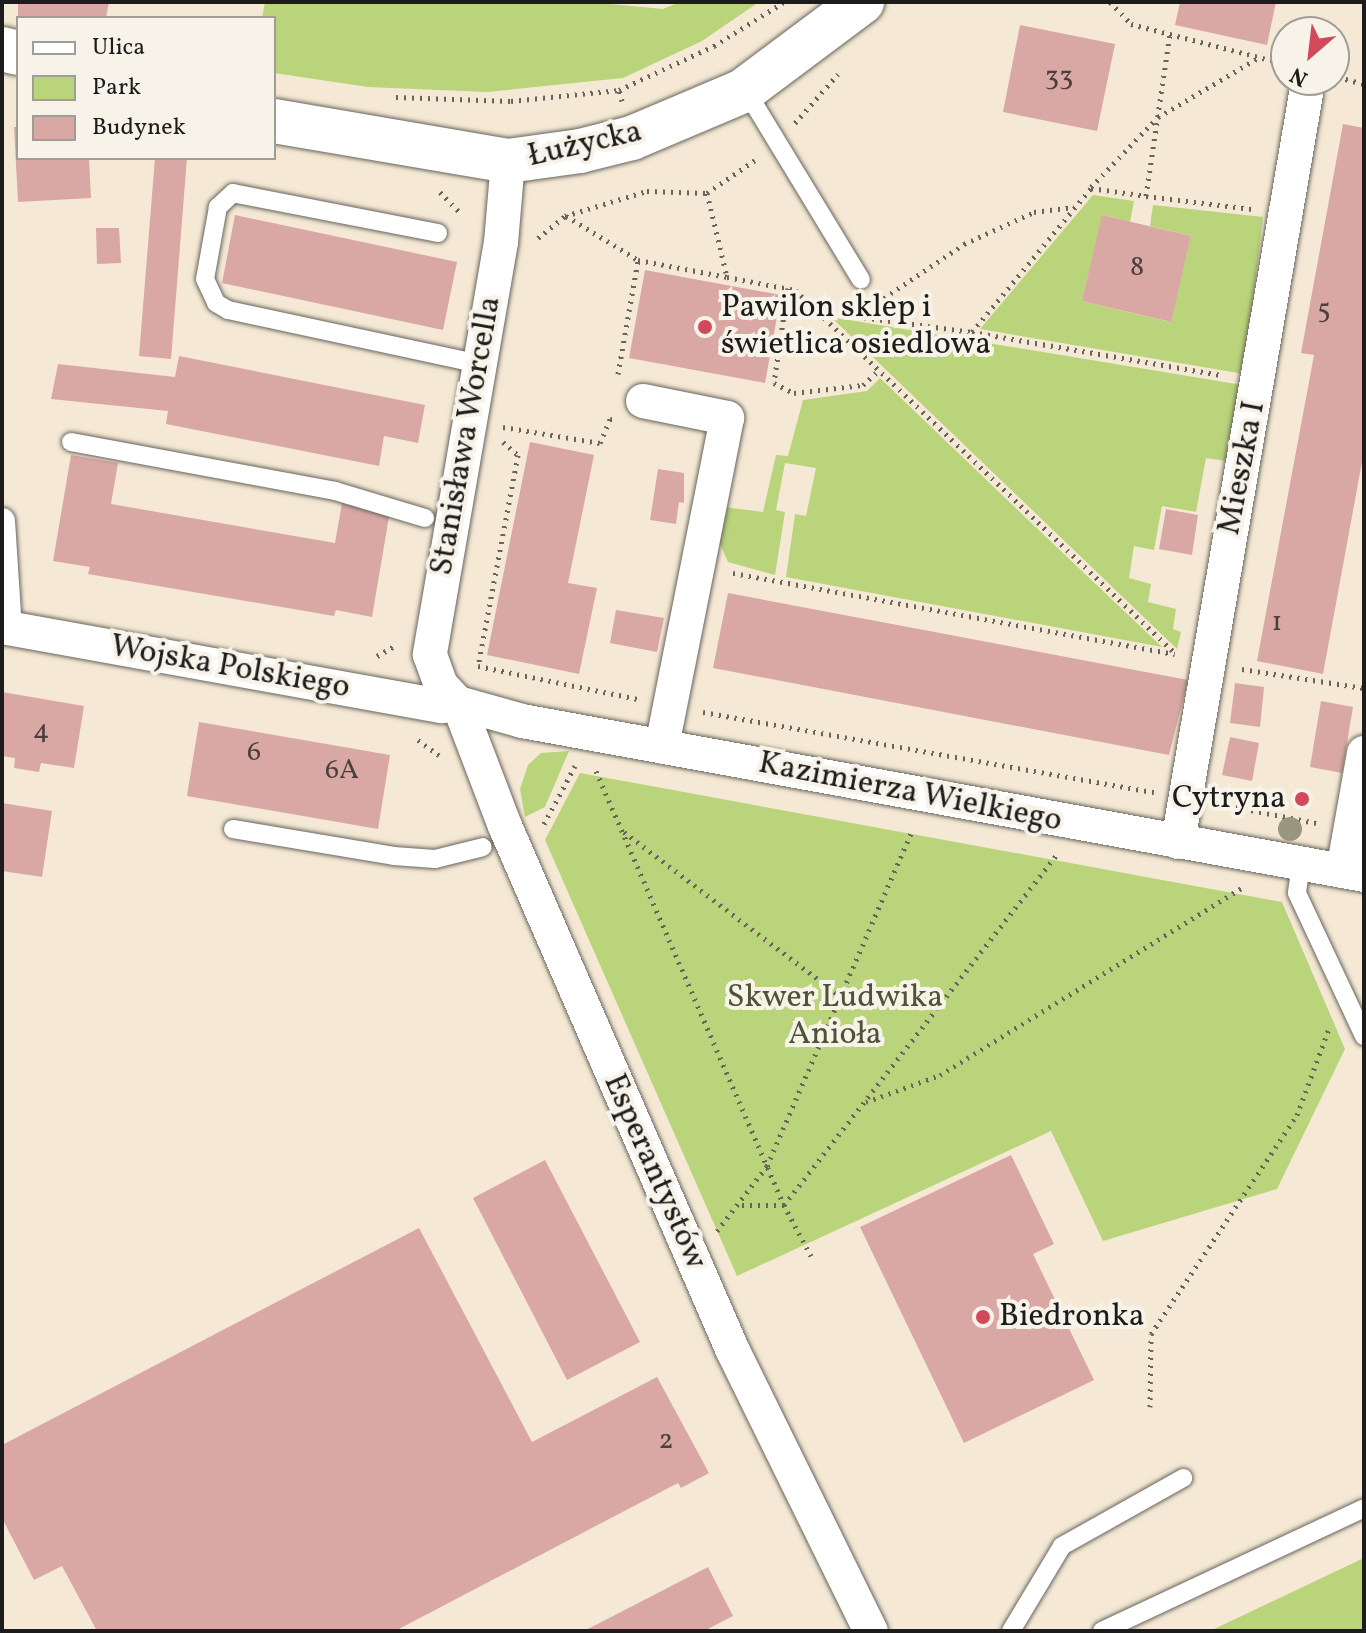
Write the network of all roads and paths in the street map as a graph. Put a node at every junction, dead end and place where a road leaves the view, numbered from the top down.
1 (784, 2) edge
2 (862, 2) edge
3 (1110, 2) edge
4 (1170, 34) junction
5 (1260, 57) junction
6 (1270, 60) edge
7 (844, 67) dead end
8 (745, 89) junction
9 (619, 90) junction
10 (1318, 96) edge
11 (386, 97) dead end
12 (625, 112) dead end
13 (1158, 117) junction
14 (276, 121) edge
15 (775, 143) junction
16 (508, 161) junction
17 (1091, 188) junction
18 (707, 193) junction
19 (1146, 196) junction
20 (1075, 207) junction
21 (1264, 210) dead end
22 (565, 216) junction
23 (438, 233) dead end
24 (532, 247) dead end
25 (638, 260) junction
26 (727, 277) junction
27 (861, 280) dead end
28 (788, 288) junction
29 (817, 311) junction
30 (862, 317) junction
31 (972, 332) junction
32 (479, 364) junction
33 (879, 370) junction
34 (1228, 376) dead end
35 (624, 405) junction
36 (502, 412) dead end
37 (610, 419) junction
38 (512, 428) dead end
39 (71, 442) dead end
40 (425, 518) dead end
41 (2, 521) edge
42 (699, 567) junction
43 (6, 628) edge
44 (1191, 659) junction
45 (1364, 688) edge
46 (650, 702) dead end
47 (458, 703) junction
48 (698, 711) dead end
49 (662, 747) junction
50 (1364, 753) edge
51 (596, 770) dead end
52 (1162, 794) dead end
53 (1220, 804) dead end
54 (913, 827) dead end
55 (233, 829) dead end
56 (1351, 830) junction
57 (623, 831) junction
58 (1178, 842) junction
59 (483, 847) dead end
60 (1058, 853) dead end
61 (1301, 864) junction
62 (1354, 873) edge
63 (1246, 885) dead end
64 (1341, 994) junction
65 (840, 996) junction
66 (1364, 1036) edge
67 (864, 1102) junction
68 (767, 1166) junction
69 (738, 1205) junction
70 (784, 1205) junction
71 (710, 1240) dead end
72 (811, 1256) dead end
73 (1150, 1407) dead end
74 (1183, 1478) dead end
75 (1364, 1508) edge
76 (871, 1631) edge
77 (1011, 1631) edge
78 (1102, 1631) edge

1 - 9 path
2 - 8 street, Łużycka
3 - 4 path
4 - 5 path
4 - 13 path
5 - 6 path
5 - 13 path
7 - 15 path
8 - 15 lane
8 - 16 street, Łużycka
9 - 11 path
9 - 12 path
10 - 44 street, Mieszka I
13 - 17 path
13 - 19 path
14 - 16 street, Łużycka
15 - 18 path
15 - 27 lane
16 - 32 street, Stanisława Worcella
17 - 19 path
17 - 20 path
18 - 22 path
18 - 26 path
19 - 21 path
20 - 30 path
20 - 31 path
22 - 24 path
22 - 25 path
23 - 32 lane
25 - 26 path
25 - 35 path
26 - 28 path
28 - 29 path
28 - 33 path
29 - 30 path
29 - 33 path
30 - 31 path
31 - 34 path
32 - 47 street, Stanisława Worcella
33 - 44 path
35 - 37 path
35 - 37 path
35 - 42 street
36 - 46 path
37 - 38 path
39 - 40 lane
41 - 43 street
42 - 44 path
42 - 49 street
43 - 47 street, Wojska Polskiego
44 - 45 path
44 - 58 street, Mieszka I
47 - 49 street, Kazimierza Wielkiego
47 - 76 street, Esperantystów
48 - 52 path
49 - 58 street, Kazimierza Wielkiego
50 - 56 street
51 - 57 path
53 - 56 path
54 - 65 path
55 - 59 lane
56 - 62 street
57 - 65 path
57 - 68 path
58 - 61 street, Kazimierza Wielkiego
60 - 67 path
61 - 62 street, Kazimierza Wielkiego
61 - 64 lane
63 - 67 path
64 - 66 lane
64 - 73 path
65 - 68 path
67 - 70 path
68 - 69 path
68 - 70 path
69 - 70 path
69 - 71 path
70 - 72 path
74 - 77 lane
75 - 78 lane

